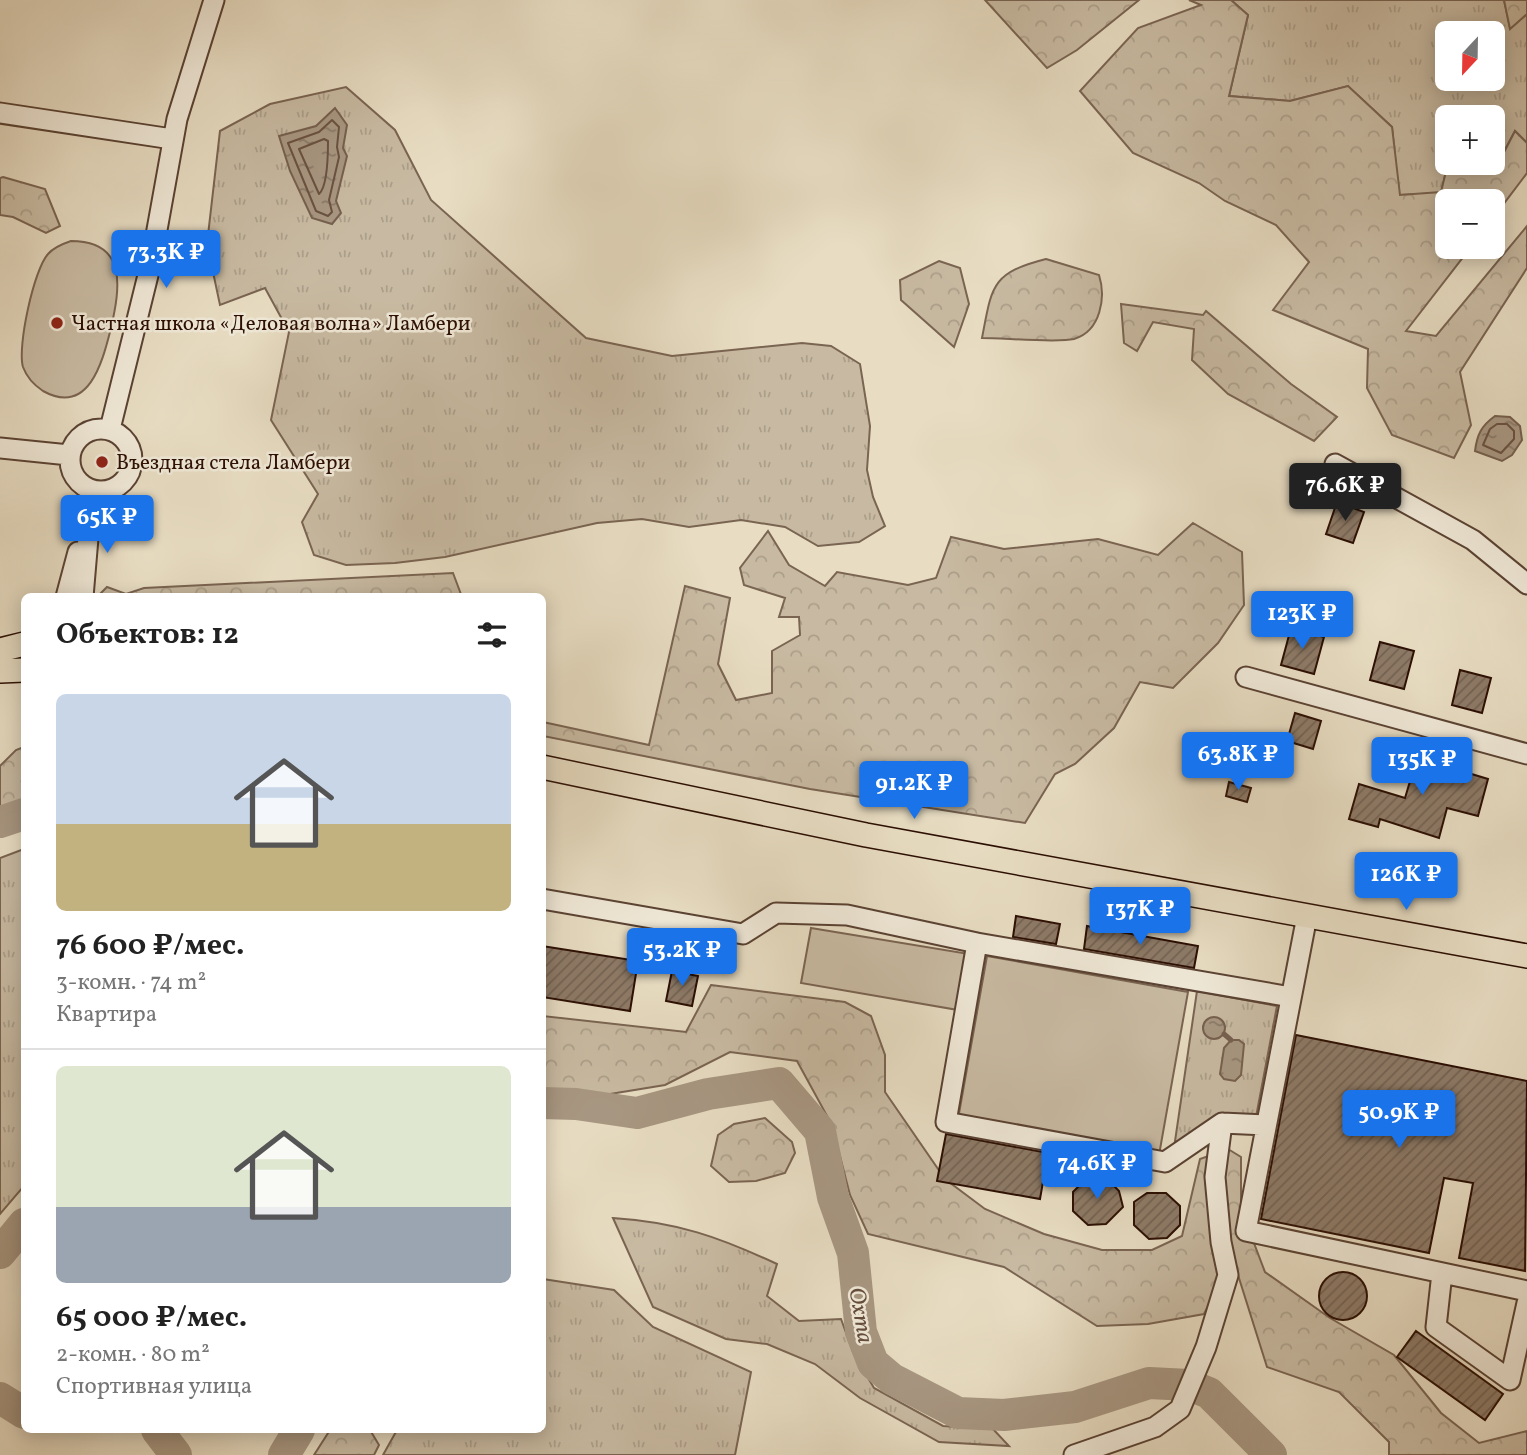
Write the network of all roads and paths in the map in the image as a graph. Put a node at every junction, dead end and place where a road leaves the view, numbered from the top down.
1 (214, 0) edge
2 (0, 113) edge
3 (172, 139) junction
4 (110, 429) junction
5 (0, 449) edge
6 (69, 455) junction
7 (1335, 464) dead end
8 (91, 500) junction
9 (1527, 584) edge
10 (67, 593) edge
11 (83, 593) edge
12 (21, 645) edge
13 (0, 650) edge
14 (21, 670) edge
15 (0, 671) edge
16 (1246, 677) dead end
17 (1527, 754) edge
18 (546, 768) edge
19 (546, 900) edge
20 (1307, 916) junction
21 (977, 943) junction
22 (1527, 956) edge
23 (1291, 997) junction
24 (1222, 1124) junction
25 (1266, 1125) junction
26 (1442, 1273) junction
27 (1527, 1291) edge
28 (1527, 1303) edge
29 (1074, 1455) edge

1 - 3 street
2 - 3 street
3 - 4 street
4 - 6 street
4 - 8 street
5 - 6 street
6 - 8 street
7 - 9 street
8 - 10 street
8 - 11 street
12 - 13 main road
14 - 15 main road
16 - 17 street
18 - 20 main road
19 - 21 street
20 - 22 main road
20 - 23 street
21 - 23 street
21 - 24 street
23 - 25 street
24 - 25 street
24 - 29 street
25 - 26 street
26 - 27 street
26 - 28 street

